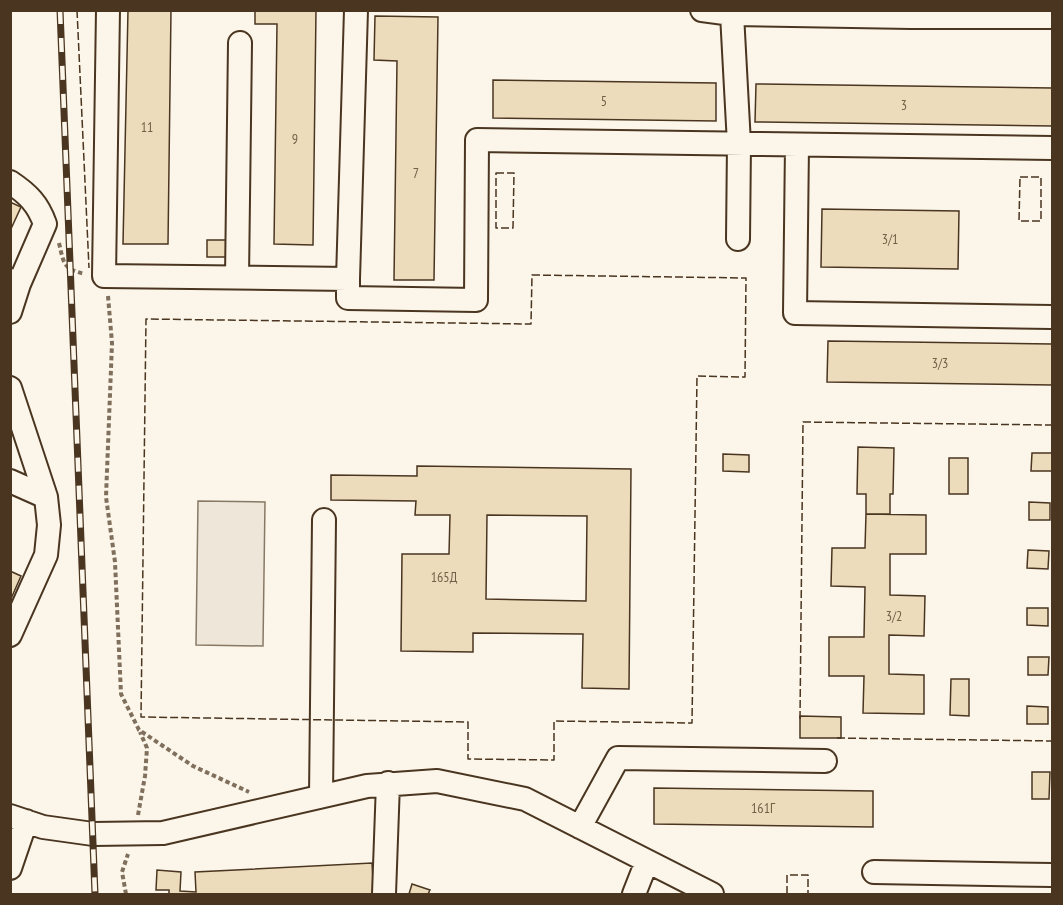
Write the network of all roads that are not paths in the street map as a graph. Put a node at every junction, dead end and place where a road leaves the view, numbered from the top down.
1 (108, 10) edge
2 (356, 10) edge
3 (702, 10) edge
4 (732, 14) junction
5 (901, 14) edge
6 (962, 14) edge
7 (1053, 17) edge
8 (240, 43) dead end
9 (739, 144) junction
10 (797, 145) junction
11 (1053, 148) edge
12 (10, 182) edge
13 (738, 239) dead end
14 (237, 277) junction
15 (348, 279) junction
16 (15, 282) edge
17 (10, 312) edge
18 (1053, 317) edge
19 (10, 388) edge
20 (10, 481) edge
21 (46, 497) junction
22 (324, 520) dead end
23 (10, 635) edge
24 (825, 761) dead end
25 (388, 783) junction
26 (321, 796) junction
27 (18, 819) edge
28 (580, 827) junction
29 (647, 861) junction
30 (10, 868) edge
31 (874, 873) dead end
32 (1053, 875) edge
33 (384, 894) edge
34 (634, 894) edge
35 (712, 894) edge

1 - 14 street
2 - 15 street
3 - 4 street
4 - 5 street
4 - 9 street
5 - 6 street
6 - 7 street
8 - 14 street
9 - 10 street
9 - 13 street
9 - 15 street
10 - 11 street
10 - 18 street
12 - 16 street
14 - 15 street
16 - 17 street
19 - 21 street
20 - 21 street
21 - 23 street
22 - 26 street
24 - 28 street
25 - 26 street
25 - 28 street
25 - 33 street
26 - 27 street
27 - 30 street
28 - 29 street
29 - 34 street
29 - 35 street
31 - 32 street

